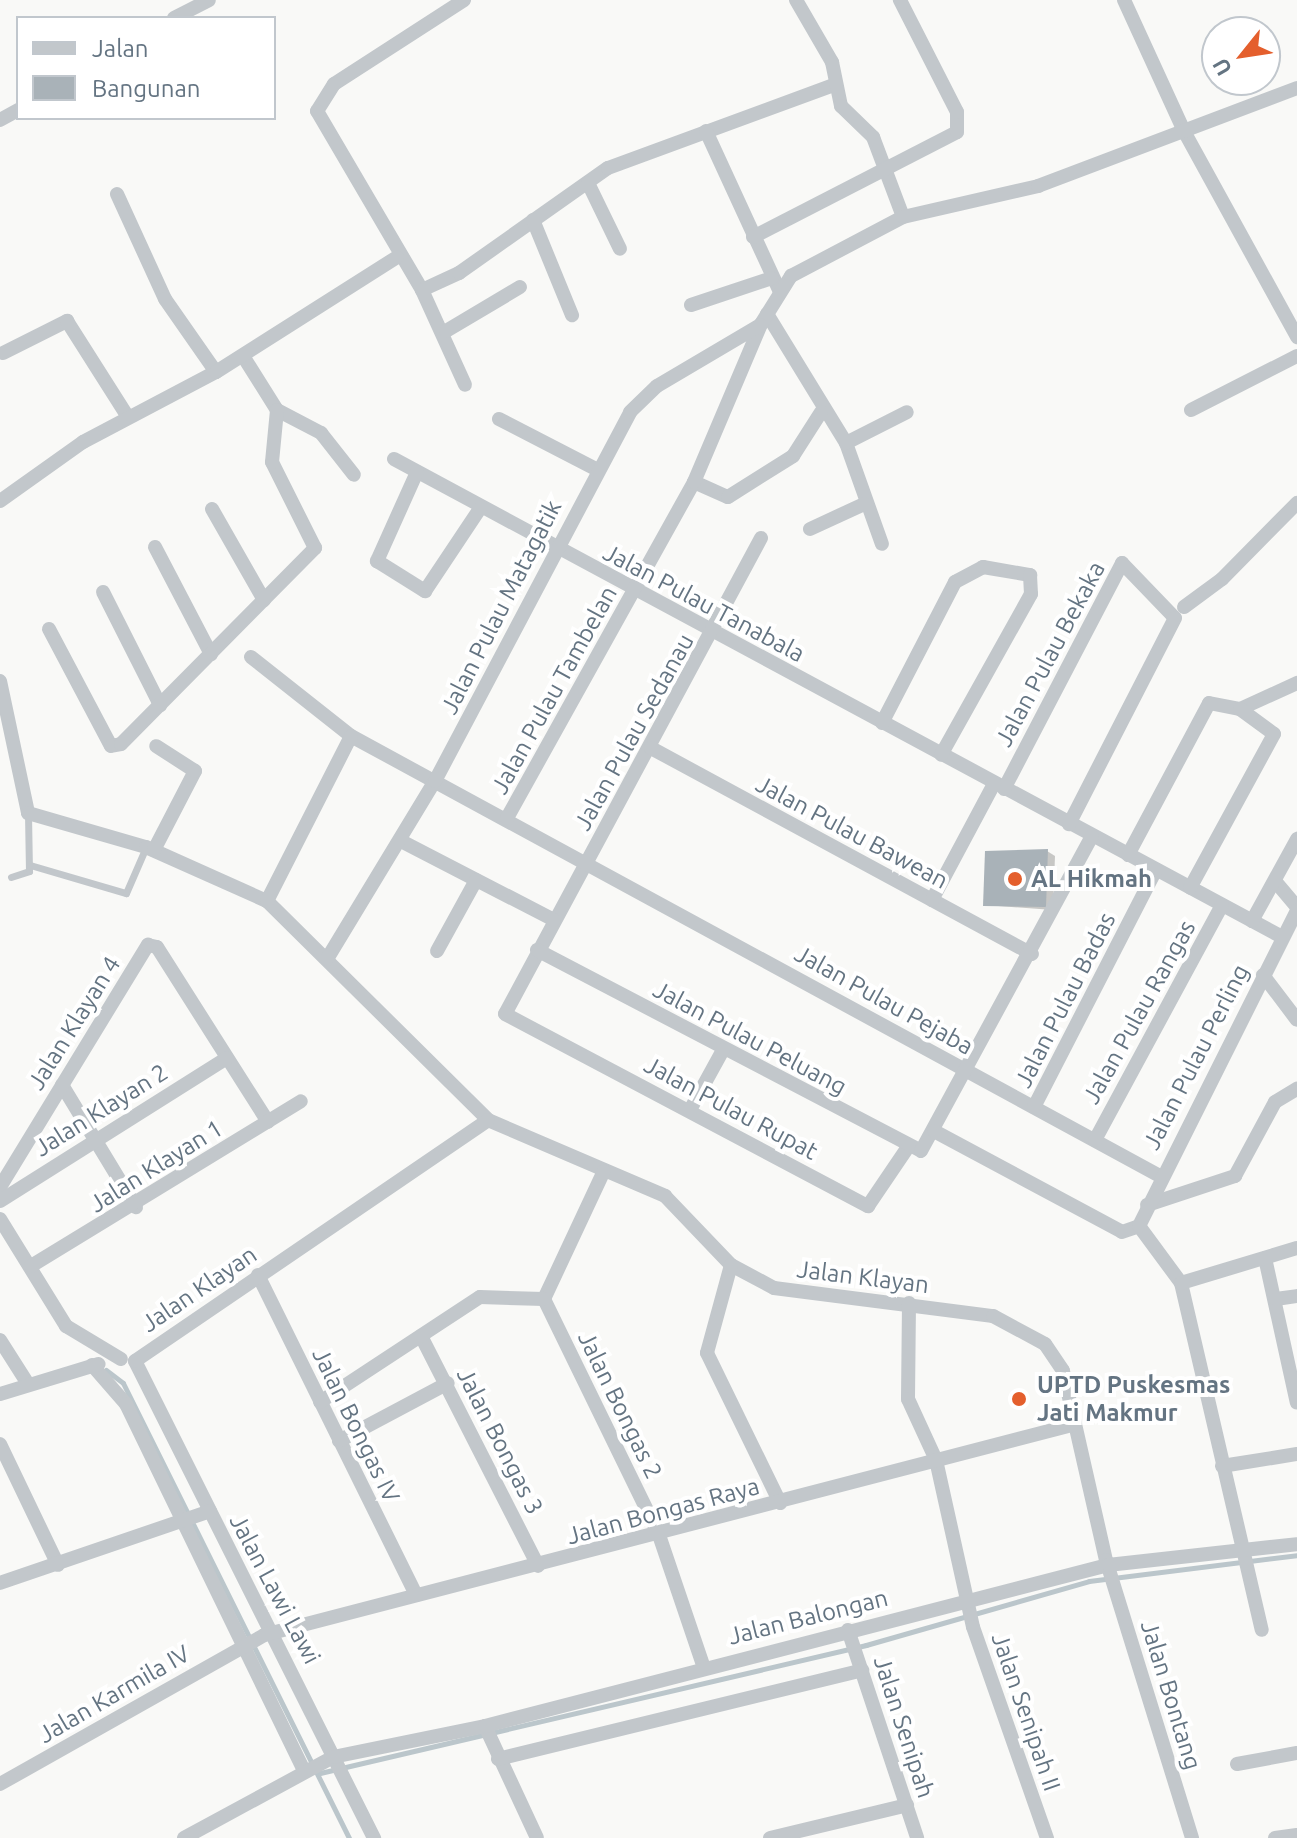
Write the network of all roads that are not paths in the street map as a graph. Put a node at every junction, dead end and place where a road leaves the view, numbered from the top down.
1 (209, 0) edge
2 (464, 0) edge
3 (796, 0) edge
4 (900, 0) edge
5 (1124, 0) edge
6 (178, 16) edge
7 (836, 84) junction
8 (1297, 88) edge
9 (706, 131) junction
10 (1185, 133) junction
11 (883, 165) junction
12 (588, 183) junction
13 (117, 194) dead end
14 (903, 217) junction
15 (533, 220) junction
16 (753, 237) junction
17 (620, 249) dead end
18 (397, 257) junction
19 (775, 284) junction
20 (520, 287) dead end
21 (422, 290) junction
22 (691, 305) dead end
23 (572, 315) dead end
24 (764, 319) junction
25 (446, 331) junction
26 (1297, 337) edge
27 (3, 353) dead end
28 (243, 356) junction
29 (1297, 356) edge
30 (216, 372) junction
31 (465, 385) dead end
32 (277, 410) junction
33 (1191, 410) dead end
34 (821, 412) junction
35 (907, 412) dead end
36 (128, 417) junction
37 (499, 419) dead end
38 (846, 443) junction
39 (394, 459) dead end
40 (596, 469) junction
41 (417, 472) junction
42 (354, 475) dead end
43 (694, 482) junction
44 (0, 501) edge
45 (1297, 503) edge
46 (864, 504) junction
47 (481, 507) junction
48 (212, 509) dead end
49 (810, 529) dead end
50 (761, 538) dead end
51 (882, 544) dead end
52 (155, 547) dead end
53 (557, 547) junction
54 (634, 591) junction
55 (103, 592) dead end
56 (264, 600) junction
57 (1180, 612) junction
58 (49, 629) dead end
59 (713, 633) junction
60 (211, 654) junction
61 (251, 657) dead end
62 (0, 681) edge
63 (1297, 683) edge
64 (160, 705) junction
65 (1240, 709) junction
66 (882, 723) junction
67 (4, 735) edge
68 (351, 736) junction
69 (156, 746) dead end
70 (651, 748) junction
71 (941, 755) junction
72 (434, 781) junction
73 (999, 786) junction
74 (28, 813) junction
75 (507, 818) junction
76 (1069, 824) junction
77 (1092, 836) junction
78 (1297, 839) edge
79 (401, 841) junction
80 (150, 848) junction
81 (1128, 855) junction
82 (588, 862) junction
83 (30, 865) junction
84 (1156, 870) junction
85 (11, 877) dead end
86 (476, 880) junction
87 (1275, 881) junction
88 (1190, 888) junction
89 (932, 900) junction
90 (267, 901) junction
91 (1222, 905) junction
92 (1297, 909) edge
93 (554, 920) junction
94 (1252, 921) junction
95 (1282, 937) junction
96 (537, 950) junction
97 (437, 951) dead end
98 (1032, 954) junction
99 (327, 959) junction
100 (1263, 975) junction
101 (509, 1016) joint
102 (1297, 1020) edge
103 (723, 1050) junction
104 (227, 1058) junction
105 (964, 1069) junction
106 (62, 1085) junction
107 (1297, 1089) edge
108 (301, 1101) dead end
109 (1034, 1107) junction
110 (690, 1110) junction
111 (488, 1120) junction
112 (268, 1122) junction
113 (934, 1131) junction
114 (95, 1139) junction
115 (1095, 1140) junction
116 (908, 1147) junction
117 (604, 1171) junction
118 (1160, 1176) junction
119 (0, 1187) edge
120 (0, 1201) edge
121 (1147, 1205) junction
122 (136, 1207) junction
123 (0, 1219) edge
124 (1139, 1226) junction
125 (1297, 1248) edge
126 (1265, 1258) junction
127 (731, 1265) junction
128 (31, 1266) junction
129 (258, 1275) junction
130 (1181, 1283) junction
131 (1297, 1296) edge
132 (544, 1299) junction
133 (1276, 1299) junction
134 (909, 1303) junction
135 (421, 1336) junction
136 (0, 1340) edge
137 (128, 1360) junction
138 (92, 1365) junction
139 (26, 1381) junction
140 (448, 1383) junction
141 (0, 1394) edge
142 (320, 1402) junction
143 (1297, 1403) edge
144 (1072, 1425) junction
145 (339, 1441) junction
146 (0, 1444) edge
147 (1297, 1454) edge
148 (936, 1460) junction
149 (1222, 1466) junction
150 (780, 1503) junction
151 (204, 1514) junction
152 (182, 1523) junction
153 (659, 1535) junction
154 (1297, 1544) edge
155 (1242, 1558) junction
156 (58, 1565) junction
157 (538, 1566) junction
158 (1110, 1574) junction
159 (0, 1583) edge
160 (416, 1595) junction
161 (968, 1605) junction
162 (1262, 1630) dead end
163 (270, 1634) junction
164 (850, 1636) junction
165 (246, 1645) junction
166 (703, 1665) junction
167 (861, 1667) junction
168 (486, 1728) junction
169 (1297, 1753) edge
170 (496, 1754) junction
171 (321, 1763) junction
172 (1237, 1764) dead end
173 (0, 1784) edge
174 (907, 1805) junction
175 (1297, 1835) edge
176 (780, 1837) edge
177 (184, 1838) edge
178 (374, 1838) edge
179 (537, 1838) edge
180 (917, 1838) edge
181 (1047, 1838) edge
182 (1192, 1838) edge
183 (1275, 1838) edge

1 - 6 street
2 - 18 street
3 - 7 street
4 - 11 street
5 - 10 street
7 - 9 street
7 - 11 street
8 - 10 street
9 - 12 street
9 - 16 street
10 - 14 street
10 - 26 street
11 - 14 street
11 - 16 street
12 - 15 street
12 - 17 street
13 - 30 street
14 - 19 street
15 - 21 street
15 - 23 street
16 - 19 street
18 - 21 street
18 - 28 street
19 - 22 street
19 - 24 street, Jalan Pulau Tambelan
20 - 25 street
21 - 25 street
24 - 34 street
24 - 40 street, Jalan Pulau Matagatik
24 - 43 street, Jalan Pulau Tambelan
25 - 31 street
27 - 36 street
28 - 30 street
28 - 32 street
29 - 33 street
30 - 36 street
32 - 42 street
32 - 56 street
34 - 38 street
34 - 43 street
35 - 38 street
36 - 44 street
37 - 40 street
38 - 46 street
39 - 41 street, Jalan Pulau Tanabala
40 - 53 street, Jalan Pulau Matagatik
41 - 47 street, Jalan Pulau Tanabala
41 - 47 street
43 - 54 street, Jalan Pulau Tambelan
45 - 57 street
46 - 49 street
46 - 51 street
47 - 53 street, Jalan Pulau Tanabala
48 - 56 street
50 - 59 street, Jalan Pulau Sedanau
52 - 60 street
53 - 54 street, Jalan Pulau Tanabala
53 - 72 street, Jalan Pulau Matagatik
54 - 59 street, Jalan Pulau Tanabala
54 - 75 street, Jalan Pulau Tambelan
55 - 64 street
56 - 60 street
57 - 73 street, Jalan Pulau Bekaka
57 - 76 street
58 - 64 street
59 - 66 street, Jalan Pulau Tanabala
59 - 70 street, Jalan Pulau Sedanau
60 - 64 street
61 - 68 street, Jalan Pulau Pejaba
62 - 67 street
63 - 65 street
65 - 81 street
65 - 88 street
66 - 71 street, Jalan Pulau Tanabala
66 - 71 street
67 - 74 street
68 - 72 street, Jalan Pulau Pejaba
68 - 90 street
69 - 80 street
70 - 82 street, Jalan Pulau Sedanau
70 - 89 street, Jalan Pulau Bawean
71 - 73 street, Jalan Pulau Tanabala
72 - 75 street, Jalan Pulau Pejaba
72 - 79 street, Jalan Pulau Matagatik
73 - 76 street, Jalan Pulau Tanabala
73 - 89 street
74 - 80 street, Jalan Klayan
74 - 83 lane
75 - 82 street, Jalan Pulau Pejaba
76 - 77 street, Jalan Pulau Tanabala
77 - 81 street, Jalan Pulau Tanabala
77 - 98 street
78 - 87 street
79 - 86 street
79 - 99 street, Jalan Pulau Matagatik
80 - 83 lane
80 - 90 street, Jalan Klayan
81 - 84 street, Jalan Pulau Tanabala
82 - 93 street, Jalan Pulau Sedanau
82 - 105 street, Jalan Pulau Pejaba
83 - 85 lane
84 - 88 street, Jalan Pulau Tanabala
84 - 109 street, Jalan Pulau Badas
86 - 93 street
86 - 97 street
87 - 92 street
87 - 94 street
88 - 91 street, Jalan Pulau Tanabala
89 - 98 street, Jalan Pulau Bawean
90 - 99 street, Jalan Klayan
91 - 94 street, Jalan Pulau Tanabala
91 - 115 street, Jalan Pulau Rangas
92 - 95 street, Jalan Pulau Perling
93 - 96 street, Jalan Pulau Sedanau
94 - 95 street, Jalan Pulau Tanabala
95 - 100 street, Jalan Pulau Perling
96 - 101 street, Jalan Pulau Sedanau
96 - 103 street, Jalan Pulau Peluang
98 - 105 street
99 - 111 street, Jalan Klayan
100 - 102 street
100 - 118 street, Jalan Pulau Perling
101 - 110 street, Jalan Pulau Rupat
103 - 110 street
103 - 116 street, Jalan Pulau Peluang
104 - 106 street, Jalan Klayan 4
104 - 112 street, Jalan Klayan 4
104 - 114 street, Jalan Klayan 2
105 - 109 street, Jalan Pulau Pejaba
105 - 113 street
106 - 114 street
106 - 119 street, Jalan Klayan 4
107 - 121 street
108 - 112 street, Jalan Klayan 1
109 - 115 street, Jalan Pulau Pejaba
110 - 116 street, Jalan Pulau Rupat
111 - 117 street, Jalan Klayan
111 - 129 street, Jalan Klayan
112 - 122 street, Jalan Klayan 1
113 - 116 street
113 - 124 street
114 - 120 street, Jalan Klayan 2
114 - 122 street
115 - 118 street, Jalan Pulau Pejaba
117 - 127 street, Jalan Klayan
117 - 132 street
118 - 121 street, Jalan Pulau Perling
121 - 124 street, Jalan Pulau Perling
122 - 128 street, Jalan Klayan 1
123 - 128 street
124 - 130 street
125 - 126 street
126 - 130 street
126 - 133 street
127 - 134 street, Jalan Klayan
127 - 150 street
128 - 137 street
129 - 137 street, Jalan Klayan
129 - 142 street, Jalan Bongas IV
130 - 149 street
131 - 133 street
132 - 135 street
132 - 153 street, Jalan Bongas 2
133 - 143 street
134 - 144 street, Jalan Klayan
134 - 148 street, Jalan Senipah II
135 - 140 street, Jalan Bongas 3
135 - 142 street
136 - 139 street
137 - 138 street
137 - 151 street, Jalan Lawi Lawi
138 - 139 street
138 - 152 street
139 - 141 street
140 - 145 street
140 - 157 street, Jalan Bongas 3
142 - 145 street, Jalan Bongas IV
144 - 148 street, Jalan Bongas Raya
144 - 158 street, Jalan Klayan
145 - 160 street, Jalan Bongas IV
146 - 156 street
147 - 149 street
148 - 150 street, Jalan Bongas Raya
148 - 161 street, Jalan Senipah II
149 - 155 street
150 - 153 street, Jalan Bongas Raya
151 - 152 street
151 - 163 street, Jalan Lawi Lawi
152 - 156 street
152 - 165 street
153 - 157 street, Jalan Bongas Raya
153 - 166 street, Jalan Bongas 2
154 - 155 street, Jalan Balongan
155 - 158 street, Jalan Balongan
155 - 162 street
156 - 159 street
157 - 160 street, Jalan Bongas Raya
158 - 161 street, Jalan Balongan
158 - 182 street, Jalan Bontang
160 - 163 street, Jalan Bongas Raya
161 - 164 street, Jalan Balongan
161 - 181 street, Jalan Senipah II
163 - 165 street, Jalan Karmila IV
163 - 171 street, Jalan Lawi Lawi
164 - 166 street, Jalan Balongan
164 - 167 street, Jalan Senipah
165 - 171 street
165 - 173 street, Jalan Karmila IV
166 - 168 street, Jalan Balongan
167 - 170 street
167 - 174 street, Jalan Senipah
168 - 170 street
168 - 171 street, Jalan Balongan
169 - 172 street
170 - 179 street
171 - 177 street, Jalan Balongan
171 - 178 street, Jalan Lawi Lawi
174 - 176 street
174 - 180 street, Jalan Senipah
175 - 183 street

